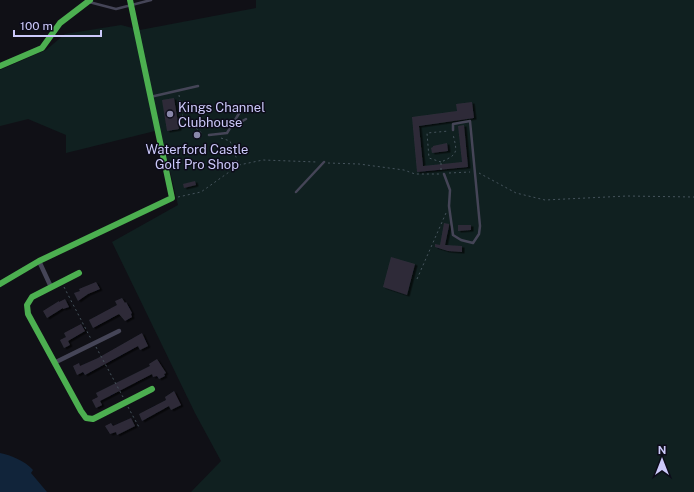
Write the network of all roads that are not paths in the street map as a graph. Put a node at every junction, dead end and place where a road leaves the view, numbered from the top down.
1 (151, 0) edge
2 (86, 2) edge
3 (130, 2) edge
4 (0, 66) edge
5 (198, 86) dead end
6 (150, 97) junction
7 (243, 107) dead end
8 (246, 119) dead end
9 (231, 128) junction
10 (453, 130) road end
11 (209, 135) road end
12 (324, 162) road end
13 (444, 174) road end
14 (296, 192) dead end
15 (39, 261) junction
16 (79, 273) dead end
17 (0, 284) edge
18 (51, 286) junction
19 (119, 331) dead end
20 (56, 362) junction
21 (152, 389) dead end

1 - 3 lane
2 - 3 lane
2 - 4 street
3 - 6 street
5 - 6 lane
6 - 15 street
7 - 9 lane
8 - 9 lane
9 - 11 lane
10 - 13 lane
12 - 14 lane
15 - 17 street
15 - 18 street
16 - 18 street
18 - 20 street
19 - 20 street
20 - 21 street

